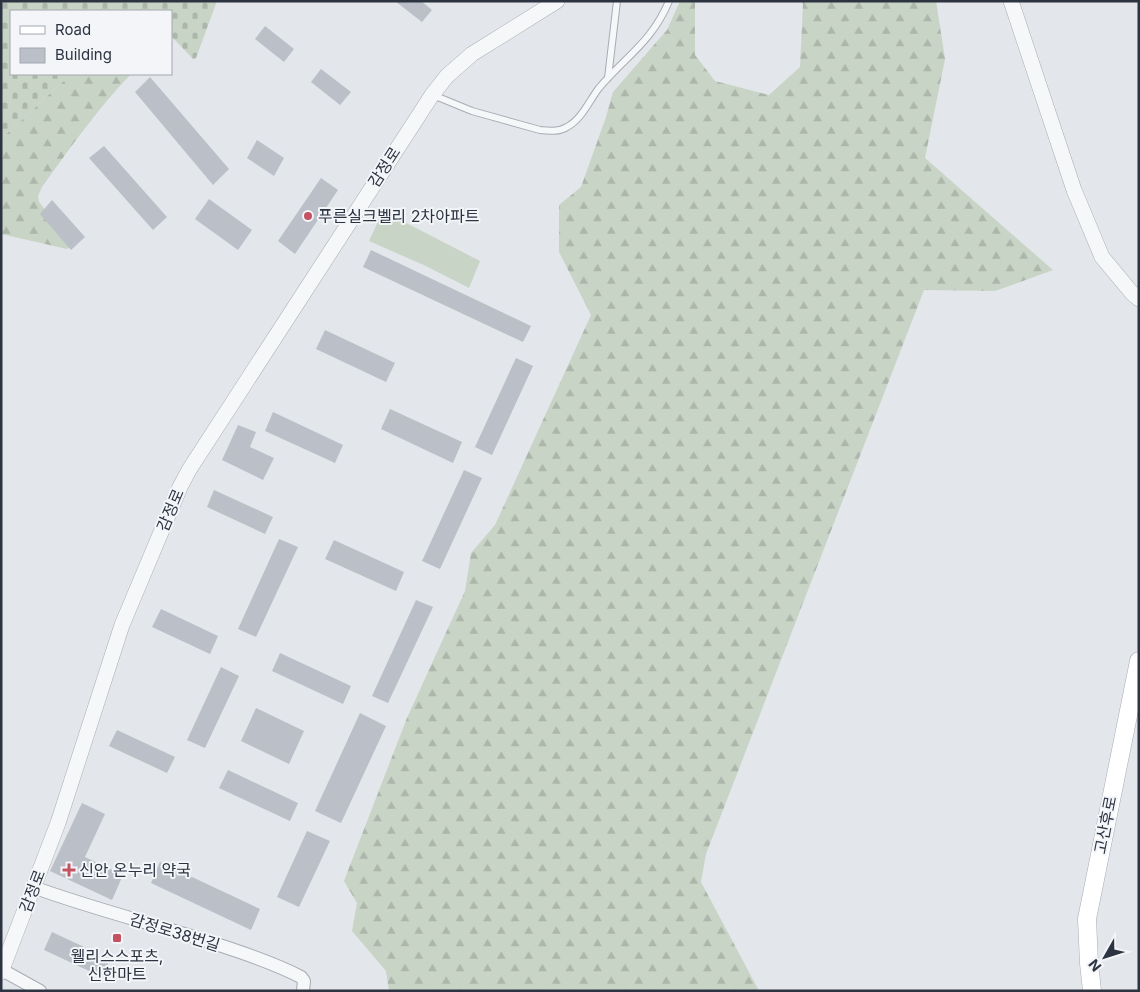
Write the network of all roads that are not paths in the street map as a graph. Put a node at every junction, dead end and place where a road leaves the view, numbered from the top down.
1 (557, 1) edge
2 (617, 1) edge
3 (669, 1) edge
4 (1011, 1) edge
5 (608, 78) junction
6 (432, 95) junction
7 (1139, 299) edge
8 (1139, 661) edge
9 (33, 887) junction
10 (2, 971) edge
11 (40, 991) edge
12 (303, 991) edge
13 (1092, 991) edge

1 - 6 street, 감정로
2 - 5 lane
3 - 5 lane
4 - 7 street
5 - 6 lane
6 - 9 street, 감정로
8 - 13 main road, 고산후로
9 - 10 street, 감정로
9 - 12 street, 감정로38번길
10 - 11 street

